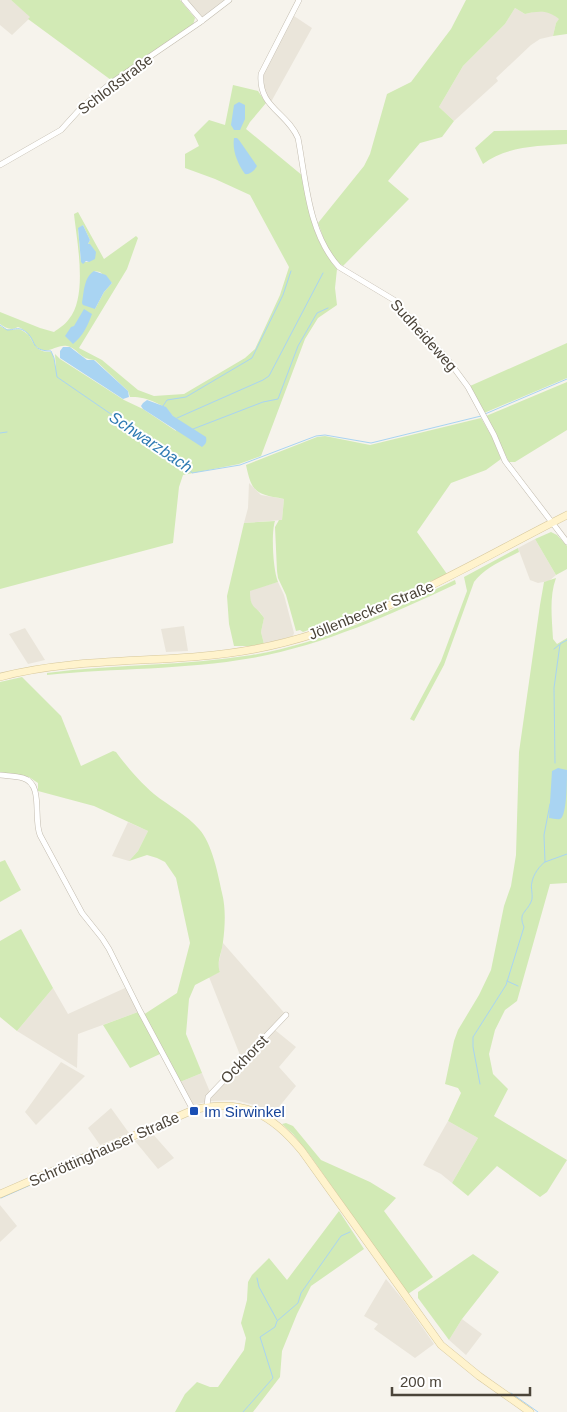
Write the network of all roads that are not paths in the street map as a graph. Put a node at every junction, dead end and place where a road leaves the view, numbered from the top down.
1 (184, 0) edge
2 (230, 0) edge
3 (299, 0) edge
4 (202, 21) junction
5 (0, 165) edge
6 (567, 516) edge
7 (552, 523) junction
8 (567, 542) edge
9 (0, 677) edge
10 (0, 775) edge
11 (286, 1014) dead end
12 (207, 1106) junction
13 (193, 1110) junction
14 (0, 1194) edge
15 (530, 1412) edge

1 - 4 street
2 - 4 street, Schloßstraße
3 - 7 street, Sudheideweg
4 - 5 street, Schloßstraße
6 - 7 main road, Jöllenbecker Straße
7 - 8 street, Sudheideweg
7 - 9 main road, Jöllenbecker Straße
10 - 13 street
11 - 12 street, Ockhorst
12 - 13 main road, Schröttinghauser Straße
12 - 15 main road, Schröttinghauser Straße
13 - 14 main road, Schröttinghauser Straße

